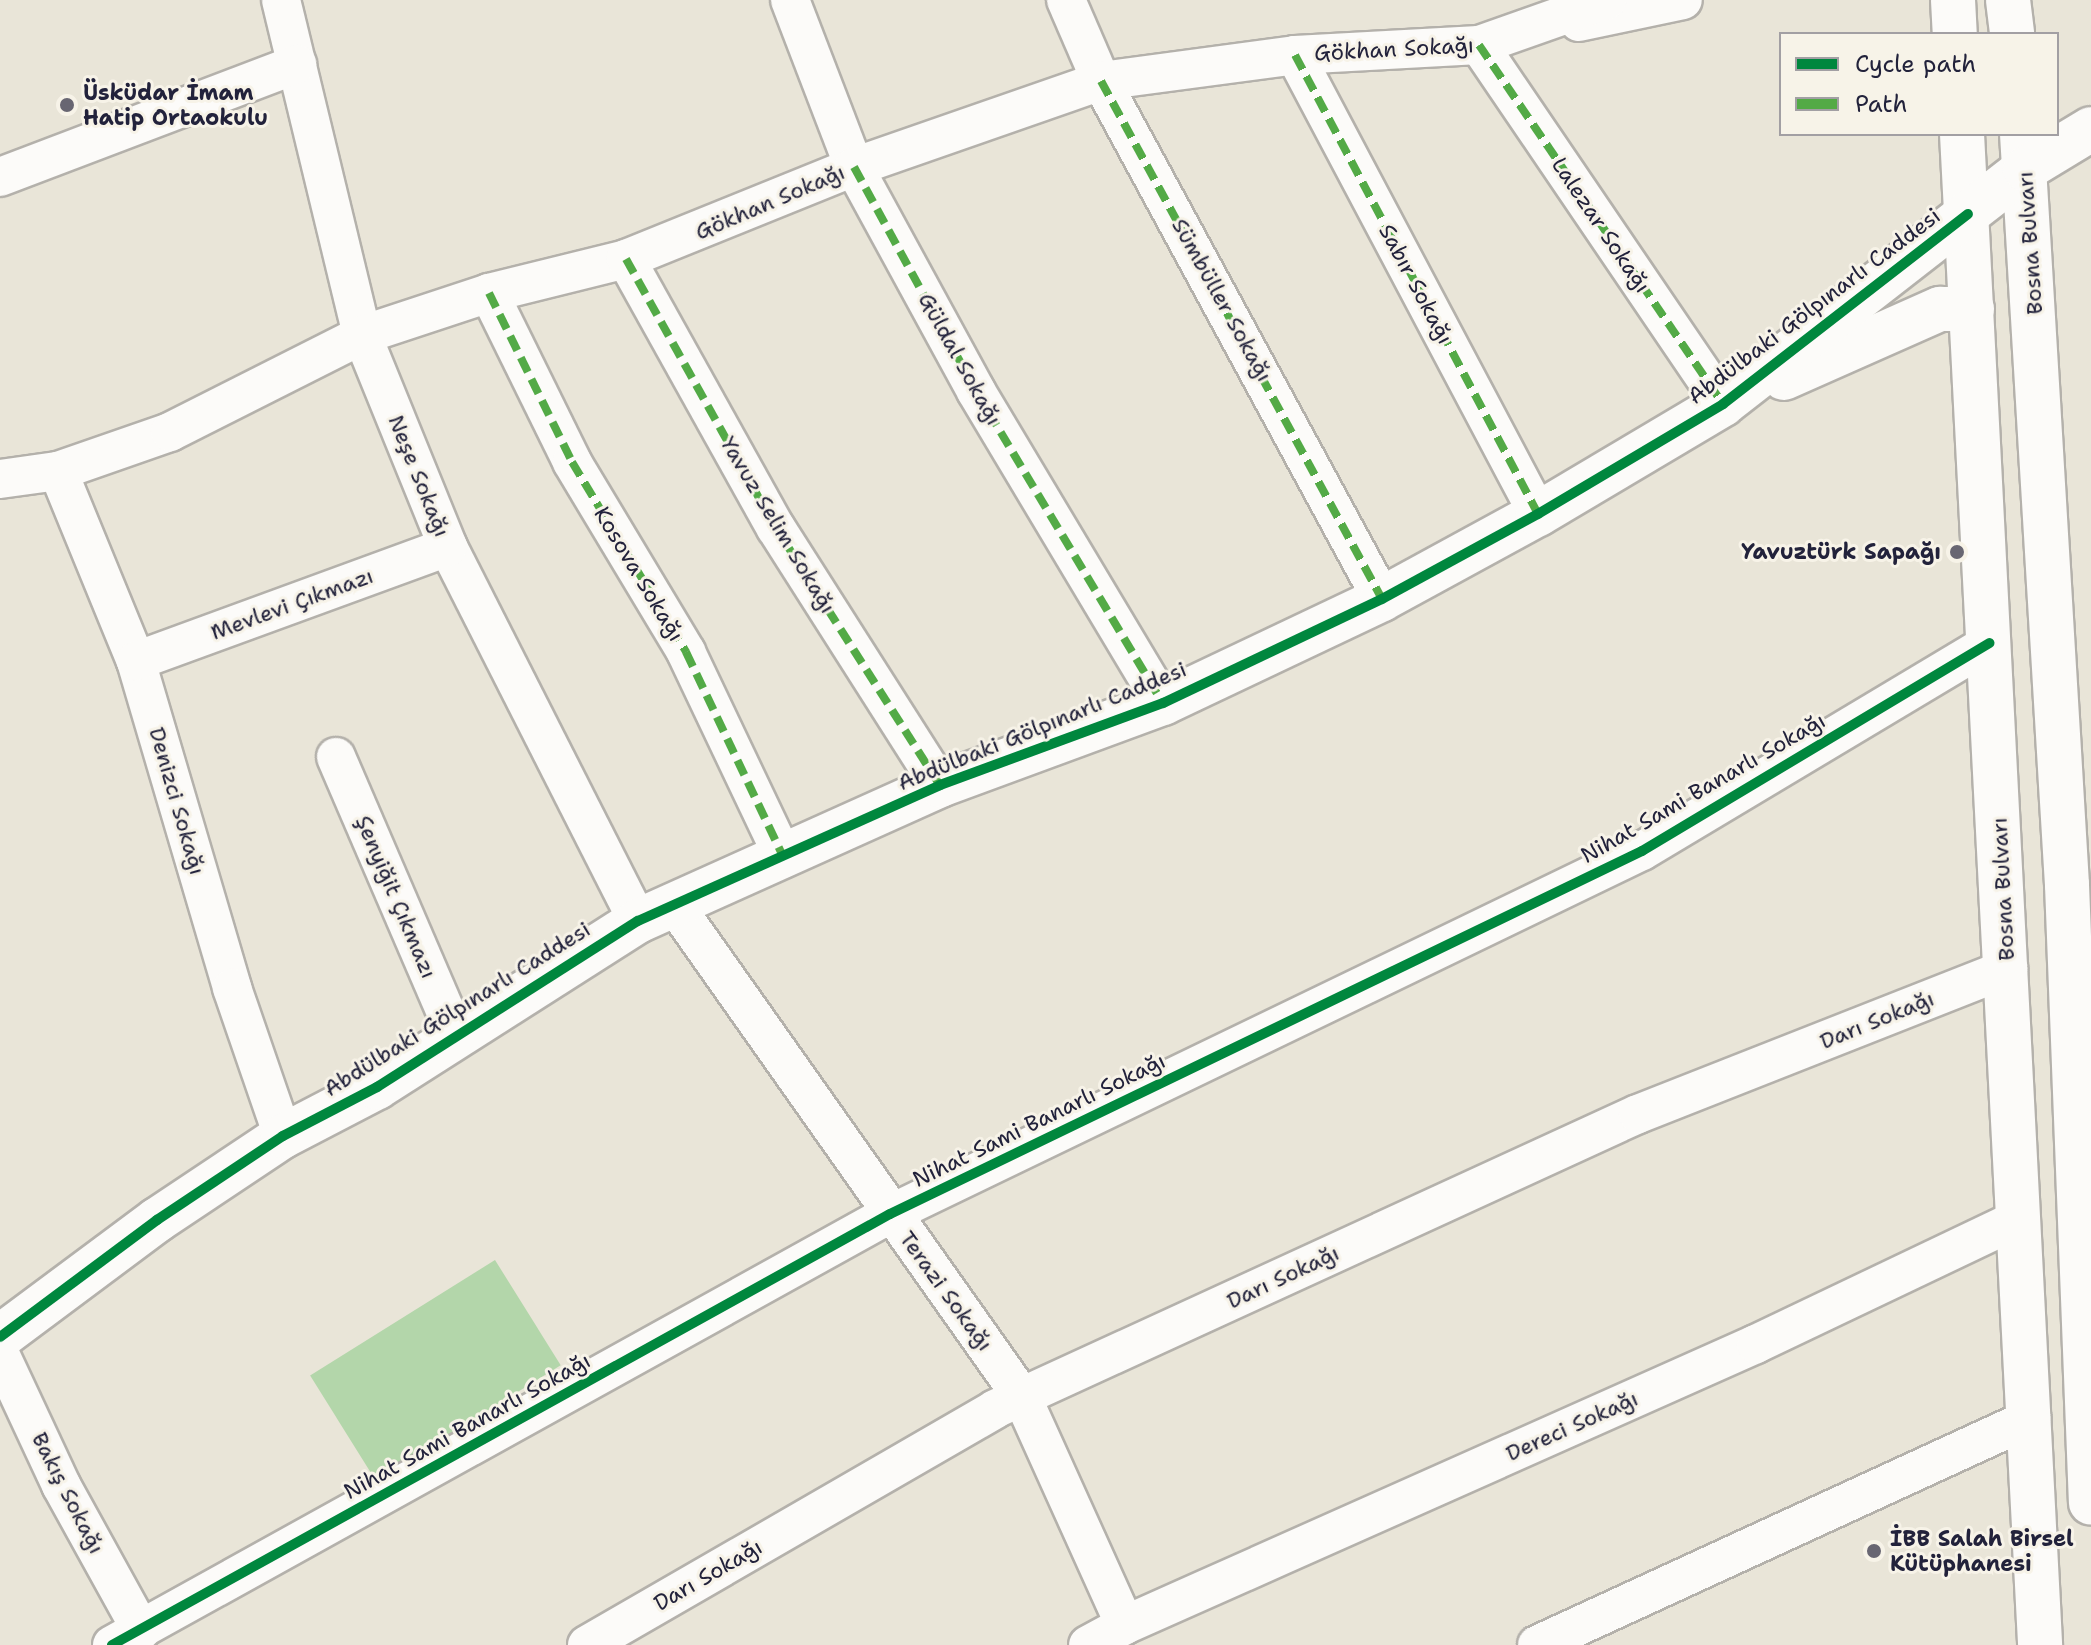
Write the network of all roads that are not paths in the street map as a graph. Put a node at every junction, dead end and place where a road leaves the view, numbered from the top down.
1 (281, 0) edge
2 (790, 0) edge
3 (1066, 0) edge
4 (1607, 0) edge
5 (1683, 0) edge
6 (1953, 0) edge
7 (2008, 0) edge
8 (1557, 9) edge
9 (1955, 32) edge
10 (2012, 32) edge
11 (1479, 45) junction
12 (1295, 55) junction
13 (297, 64) junction
14 (1101, 81) junction
15 (2091, 129) edge
16 (1962, 136) edge
17 (2018, 146) edge
18 (854, 167) junction
19 (0, 177) edge
20 (1968, 214) junction
21 (626, 259) junction
22 (489, 293) junction
23 (1972, 309) junction
24 (362, 335) junction
25 (1723, 404) junction
26 (58, 471) junction
27 (0, 479) edge
28 (1538, 514) junction
29 (448, 547) junction
30 (1382, 599) junction
31 (1989, 643) junction
32 (136, 661) junction
33 (1163, 703) junction
34 (336, 757) dead end
35 (940, 785) junction
36 (784, 858) junction
37 (2079, 880) edge
38 (657, 914) junction
39 (2008, 968) junction
40 (456, 1036) junction
41 (283, 1136) junction
42 (890, 1214) junction
43 (2016, 1220) junction
44 (2087, 1296) edge
45 (0, 1337) edge
46 (0, 1354) edge
47 (1022, 1397) junction
48 (2031, 1418) junction
49 (2091, 1503) edge
50 (1125, 1625) junction
51 (126, 1637) edge
52 (587, 1645) edge
53 (1088, 1645) edge
54 (1537, 1645) edge
55 (2040, 1645) edge

1 - 13 street, Neşe Sokağı
2 - 18 street, Güldal Sokağı
3 - 14 street, Sümbüller Sokağı
4 - 8 street, Gökhan Sokağı
5 - 8 street, Gökhan Sokağı
6 - 9 main road
7 - 10 main road
8 - 11 street, Gökhan Sokağı
11 - 12 street, Gökhan Sokağı
11 - 25 street, Lalezar Sokağı
12 - 14 street, Gökhan Sokağı
12 - 28 street, Sabır Sokağı
13 - 19 street
13 - 24 street, Neşe Sokağı
14 - 18 street, Gökhan Sokağı
14 - 30 street, Sümbüller Sokağı
15 - 17 main road, Abdülbaki Gölpınarlı Caddesi
16 - 20 main road, Bosna Bulvarı
17 - 20 main road, Abdülbaki Gölpınarlı Caddesi
17 - 37 main road, Bosna Bulvarı
18 - 21 street, Gökhan Sokağı
18 - 33 street, Güldal Sokağı
20 - 23 main road, Bosna Bulvarı
20 - 25 main road, Abdülbaki Gölpınarlı Caddesi
21 - 22 street, Gökhan Sokağı
21 - 35 street, Yavuz Selim Sokağı
22 - 24 street, Gökhan Sokağı
22 - 36 street, Kosova Sokağı
23 - 25 main road
23 - 31 main road, Bosna Bulvarı
24 - 26 street, Gökhan Sokağı
24 - 29 street, Neşe Sokağı
25 - 28 main road, Abdülbaki Gölpınarlı Caddesi
26 - 27 street, Gökhan Sokağı
26 - 32 street, Denizci Sokağı
28 - 30 main road, Abdülbaki Gölpınarlı Caddesi
29 - 32 street, Mevlevi Çıkmazı
29 - 38 street, Neşe Sokağı
30 - 33 main road, Abdülbaki Gölpınarlı Caddesi
31 - 39 main road, Bosna Bulvarı
31 - 42 street, Nihat Sami Banarlı Sokağı
32 - 41 street, Denizci Sokağı
33 - 35 main road, Abdülbaki Gölpınarlı Caddesi
34 - 40 street, Şenyiğit Çıkmazı
35 - 36 main road, Abdülbaki Gölpınarlı Caddesi
36 - 38 main road, Abdülbaki Gölpınarlı Caddesi
37 - 44 main road, Bosna Bulvarı
38 - 40 main road, Abdülbaki Gölpınarlı Caddesi
38 - 42 street, Terazi Sokağı
39 - 43 main road, Bosna Bulvarı
39 - 47 street, Darı Sokağı
40 - 41 main road, Abdülbaki Gölpınarlı Caddesi
41 - 45 main road, Abdülbaki Gölpınarlı Caddesi
42 - 47 street, Terazi Sokağı
42 - 51 street, Nihat Sami Banarlı Sokağı
43 - 48 main road, Bosna Bulvarı
43 - 50 street, Dereci Sokağı
44 - 49 main road, Bosna Bulvarı
46 - 51 street, Bakış Sokağı
47 - 50 street, Terazi Sokağı
47 - 52 street, Darı Sokağı
48 - 54 street
48 - 55 main road, Bosna Bulvarı
50 - 53 street

